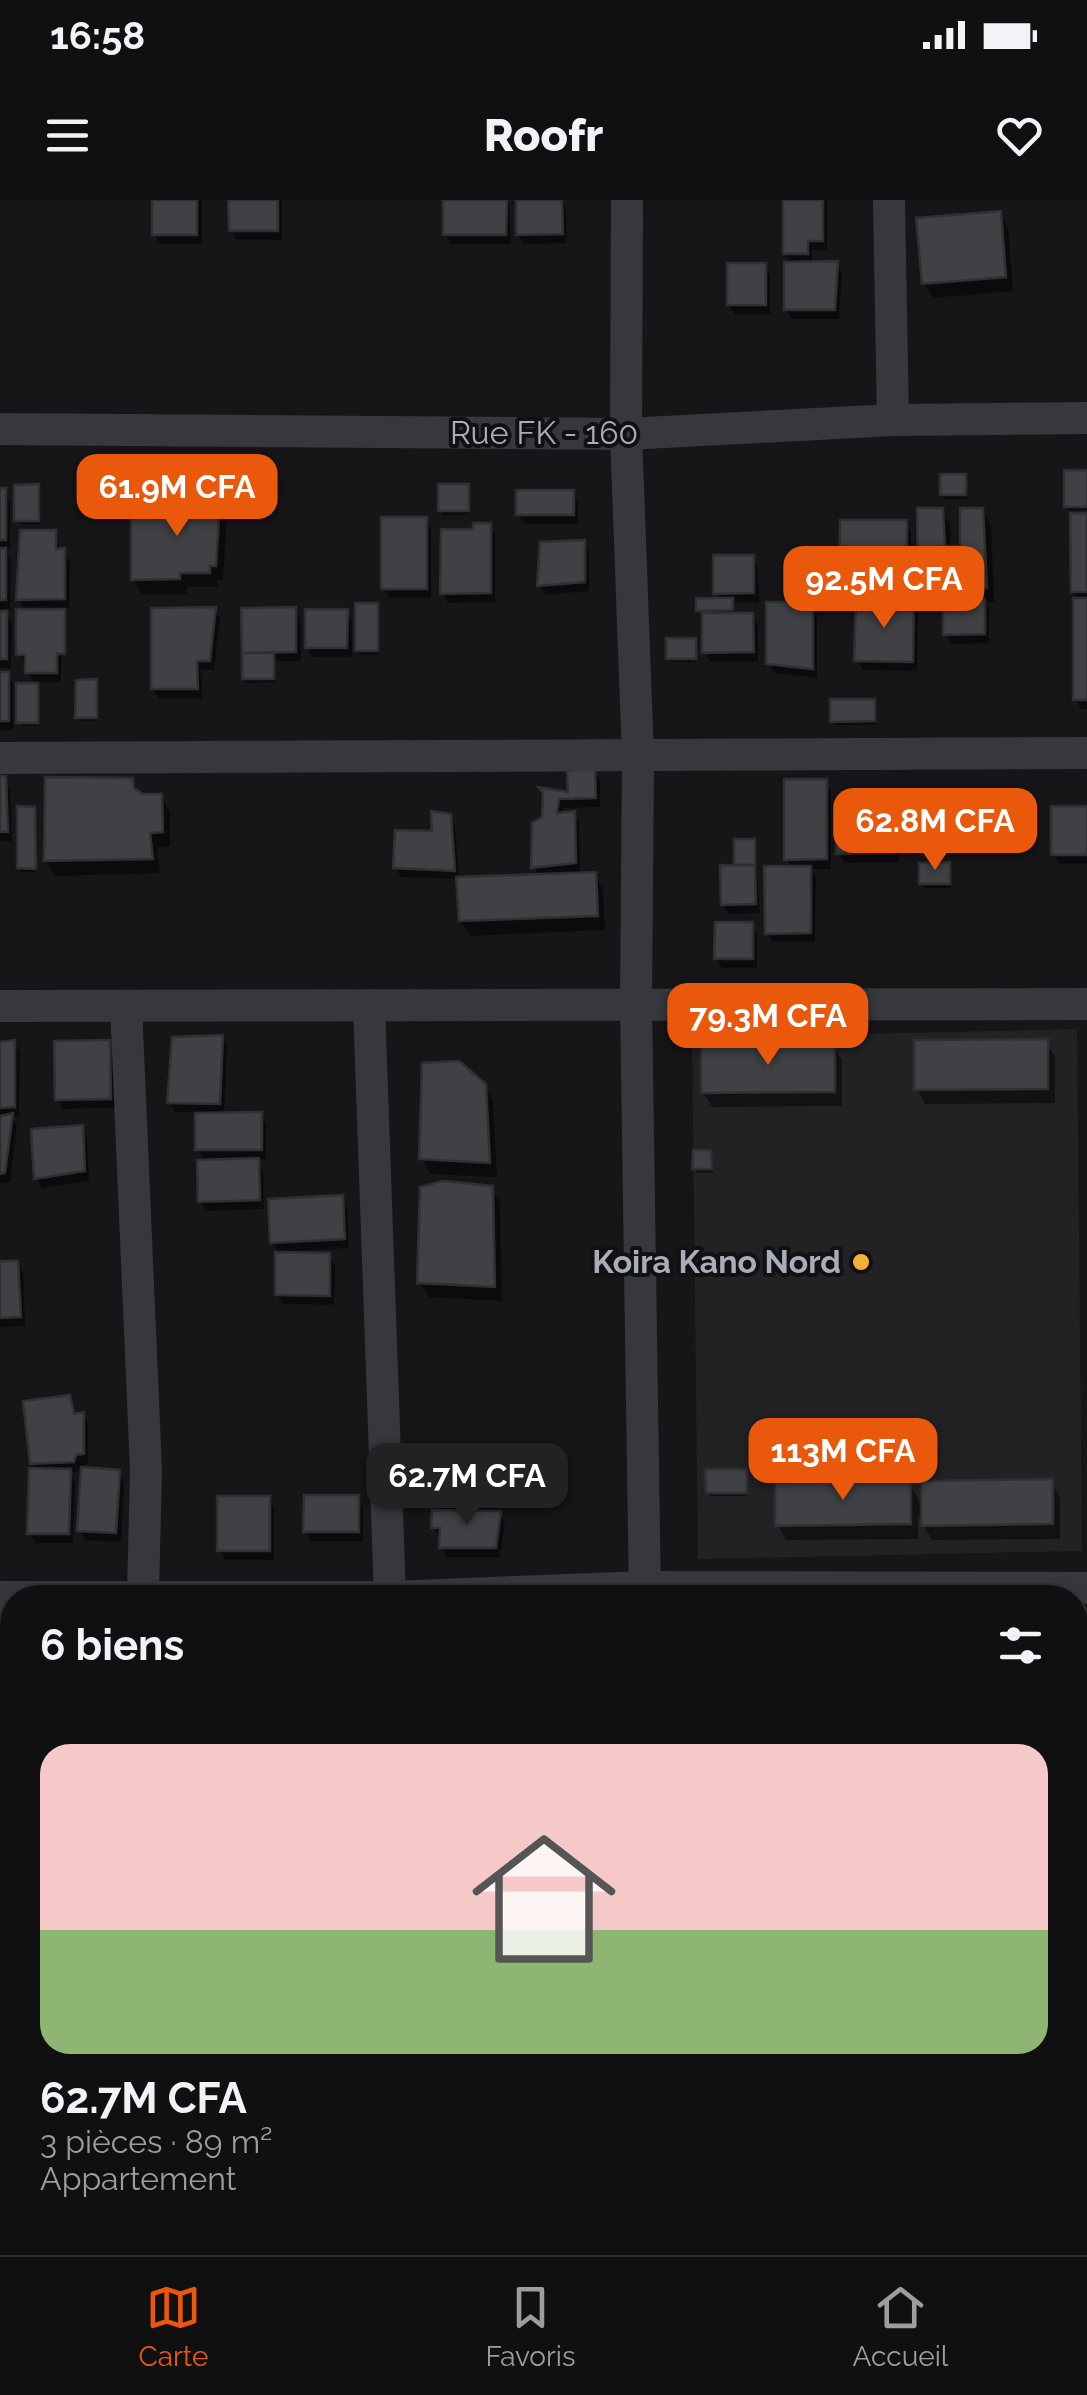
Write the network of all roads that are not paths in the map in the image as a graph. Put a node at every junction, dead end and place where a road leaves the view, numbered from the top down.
1 (627, 200) edge
2 (889, 200) edge
3 (1087, 418) edge
4 (893, 420) junction
5 (0, 429) edge
6 (626, 434) junction
7 (1087, 754) edge
8 (638, 757) junction
9 (0, 758) edge
10 (1087, 1004) edge
11 (369, 1005) junction
12 (636, 1005) junction
13 (0, 1006) edge
14 (126, 1006) junction
15 (143, 1585) edge
16 (390, 1585) edge
17 (645, 1585) edge

1 - 6 street
2 - 4 street
3 - 4 street, Rue FK - 160
4 - 6 street, Rue FK - 160
5 - 6 street, Rue FK - 160
6 - 8 street
7 - 8 street
8 - 9 street
8 - 12 street
10 - 12 street
11 - 12 street
11 - 14 street
11 - 16 street
12 - 17 street
13 - 14 street
14 - 15 street

